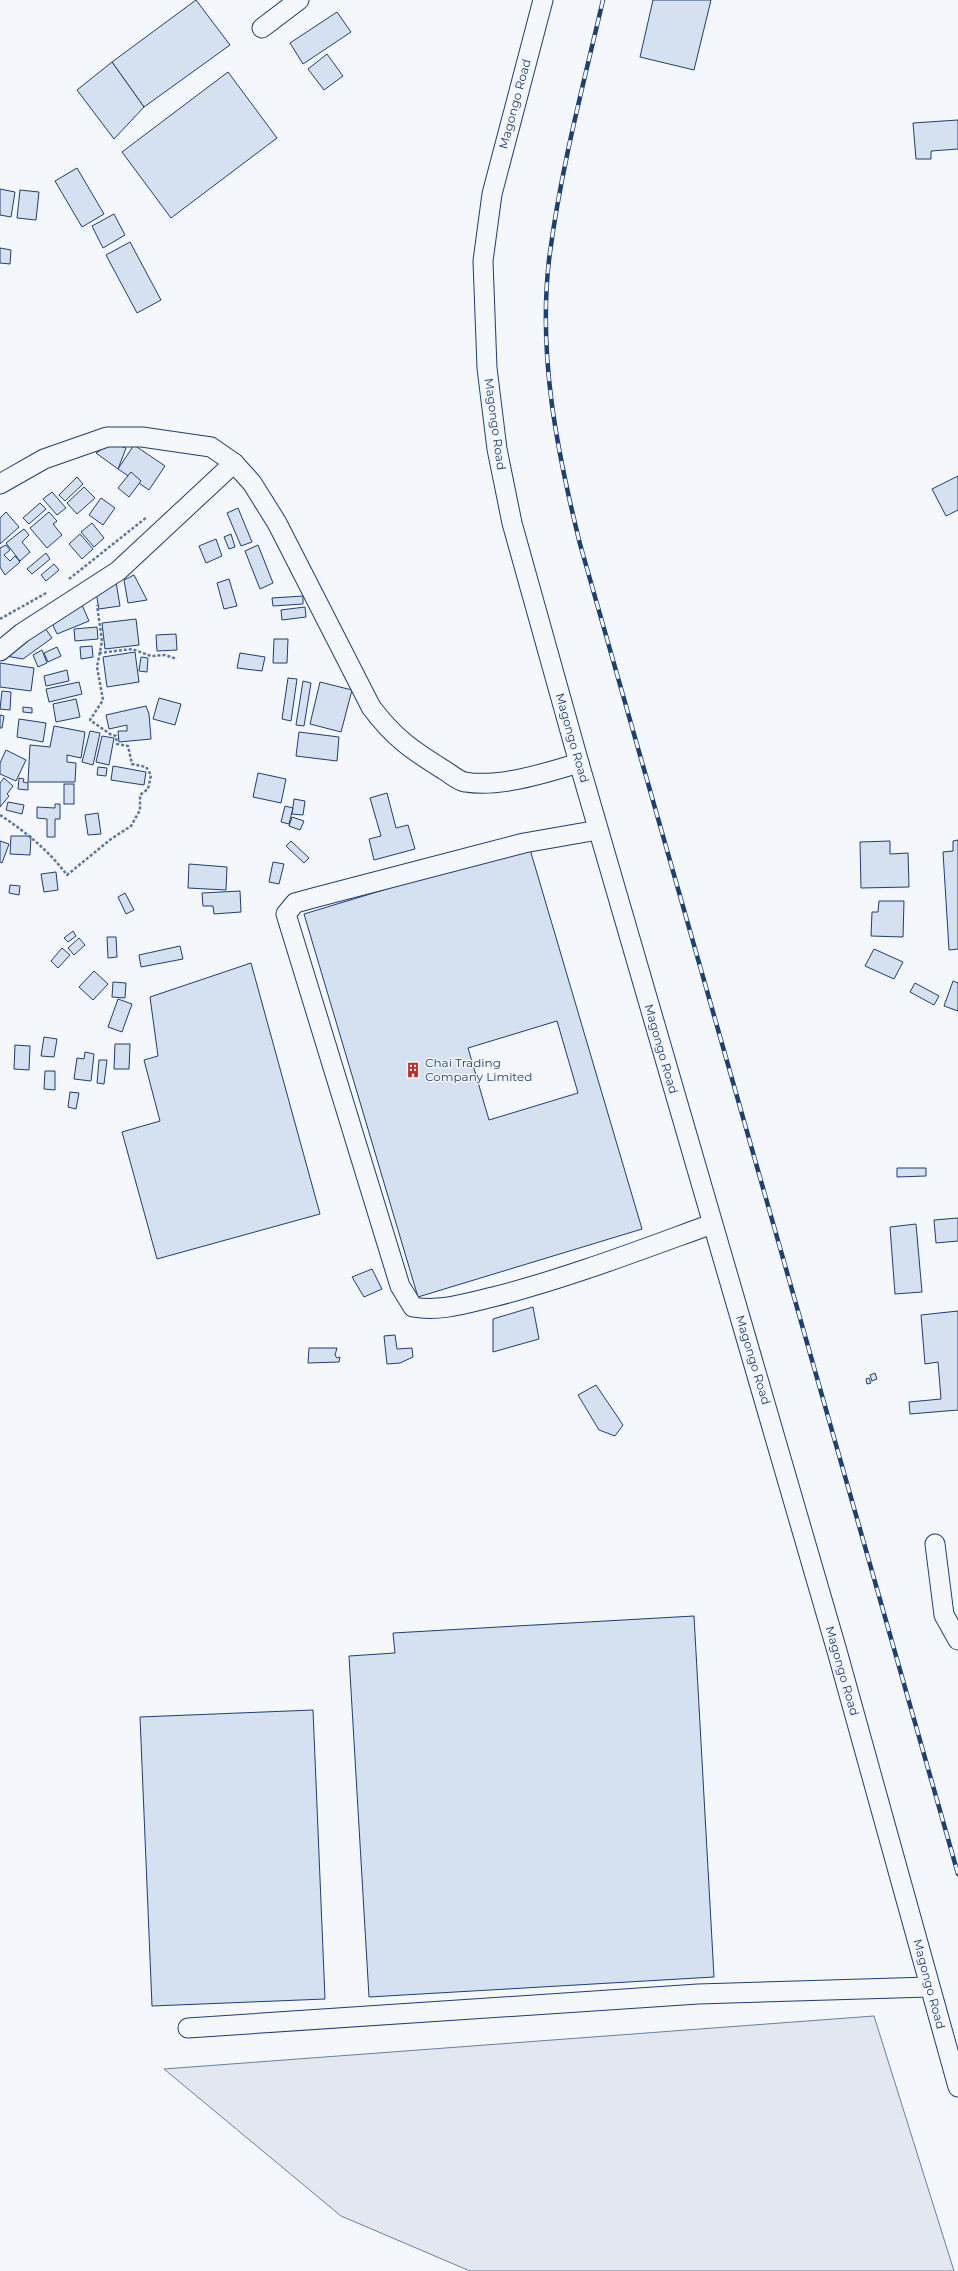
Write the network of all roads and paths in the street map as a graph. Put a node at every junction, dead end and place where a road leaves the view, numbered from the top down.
1 (299, 0) edge
2 (538, 1) edge
3 (262, 28) dead end
4 (234, 462) junction
5 (0, 484) edge
6 (150, 514) dead end
7 (67, 581) dead end
8 (55, 589) dead end
9 (89, 589) junction
10 (0, 619) edge
11 (0, 651) edge
12 (99, 653) junction
13 (177, 659) dead end
14 (579, 763) junction
15 (0, 815) edge
16 (598, 830) junction
17 (712, 1224) junction
18 (935, 1544) dead end
19 (958, 1640) edge
20 (929, 1987) junction
21 (188, 2028) dead end
22 (958, 2087) edge

1 - 3 street
2 - 14 street, Magongo Road
4 - 5 street
4 - 9 street
4 - 14 street
6 - 7 path
8 - 10 path
9 - 11 street
9 - 12 path
12 - 13 path
12 - 15 path
14 - 16 street, Magongo Road
16 - 17 street, Magongo Road
16 - 17 street
17 - 20 street, Magongo Road
18 - 19 street
20 - 21 street
20 - 22 street, Magongo Road

